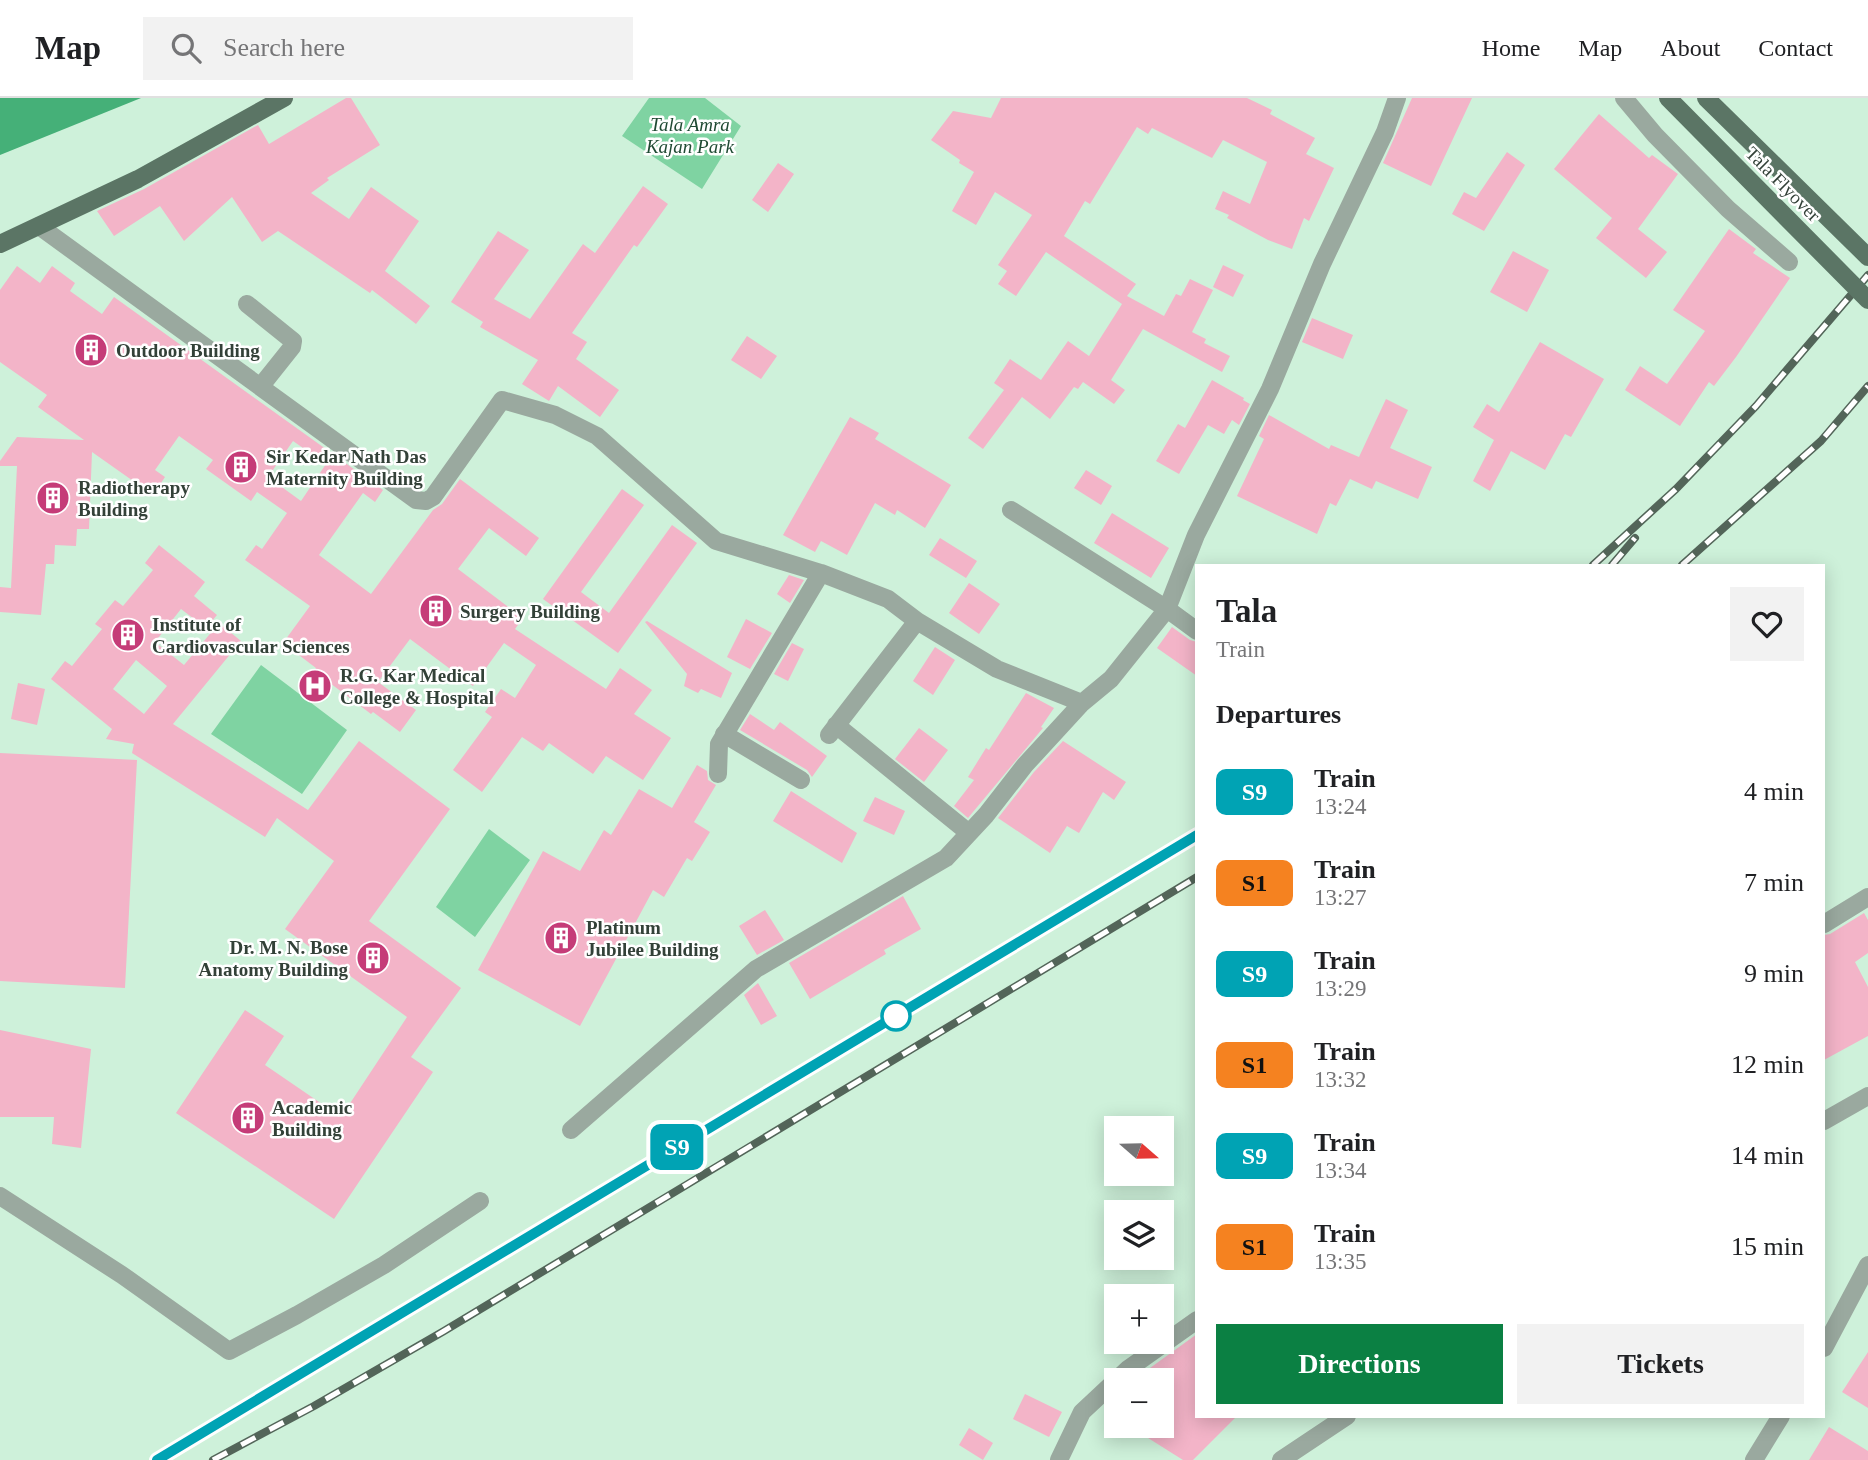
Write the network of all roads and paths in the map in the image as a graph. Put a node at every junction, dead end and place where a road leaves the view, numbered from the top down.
1 (284, 98) edge
2 (1396, 98) edge
3 (1668, 98) edge
4 (1706, 98) edge
5 (1629, 99) edge
6 (39, 226) junction
7 (0, 244) edge
8 (1868, 257) edge
9 (1789, 262) dead end
10 (1868, 300) edge
11 (247, 304) dead end
12 (261, 386) junction
13 (1011, 510) dead end
14 (821, 573) junction
15 (1167, 609) junction
16 (917, 621) junction
17 (1195, 630) edge
18 (1082, 703) junction
19 (724, 734) junction
20 (718, 774) dead end
21 (801, 780) dead end
22 (969, 833) junction
23 (1868, 897) edge
24 (1825, 923) edge
25 (1868, 1096) edge
26 (1825, 1120) edge
27 (571, 1130) dead end
28 (0, 1196) edge
29 (480, 1201) dead end
30 (1868, 1265) edge
31 (1195, 1321) edge
32 (1825, 1346) edge
33 (1344, 1418) edge
34 (1781, 1418) edge
35 (1059, 1460) edge
36 (1281, 1460) edge
37 (1754, 1460) edge

1 - 6 main road
2 - 15 street
3 - 10 main road, Tala Flyover, bridge
4 - 8 main road, Tala Flyover
5 - 9 street
6 - 7 main road
6 - 12 street
11 - 12 street
12 - 14 street
13 - 15 street
14 - 16 street
14 - 19 street
15 - 17 street
15 - 18 street
16 - 18 street
16 - 22 street
18 - 22 street
19 - 20 street
19 - 21 street
22 - 27 street
23 - 24 street
25 - 26 street
28 - 29 street
30 - 32 street
31 - 35 street
33 - 36 street
34 - 37 street

